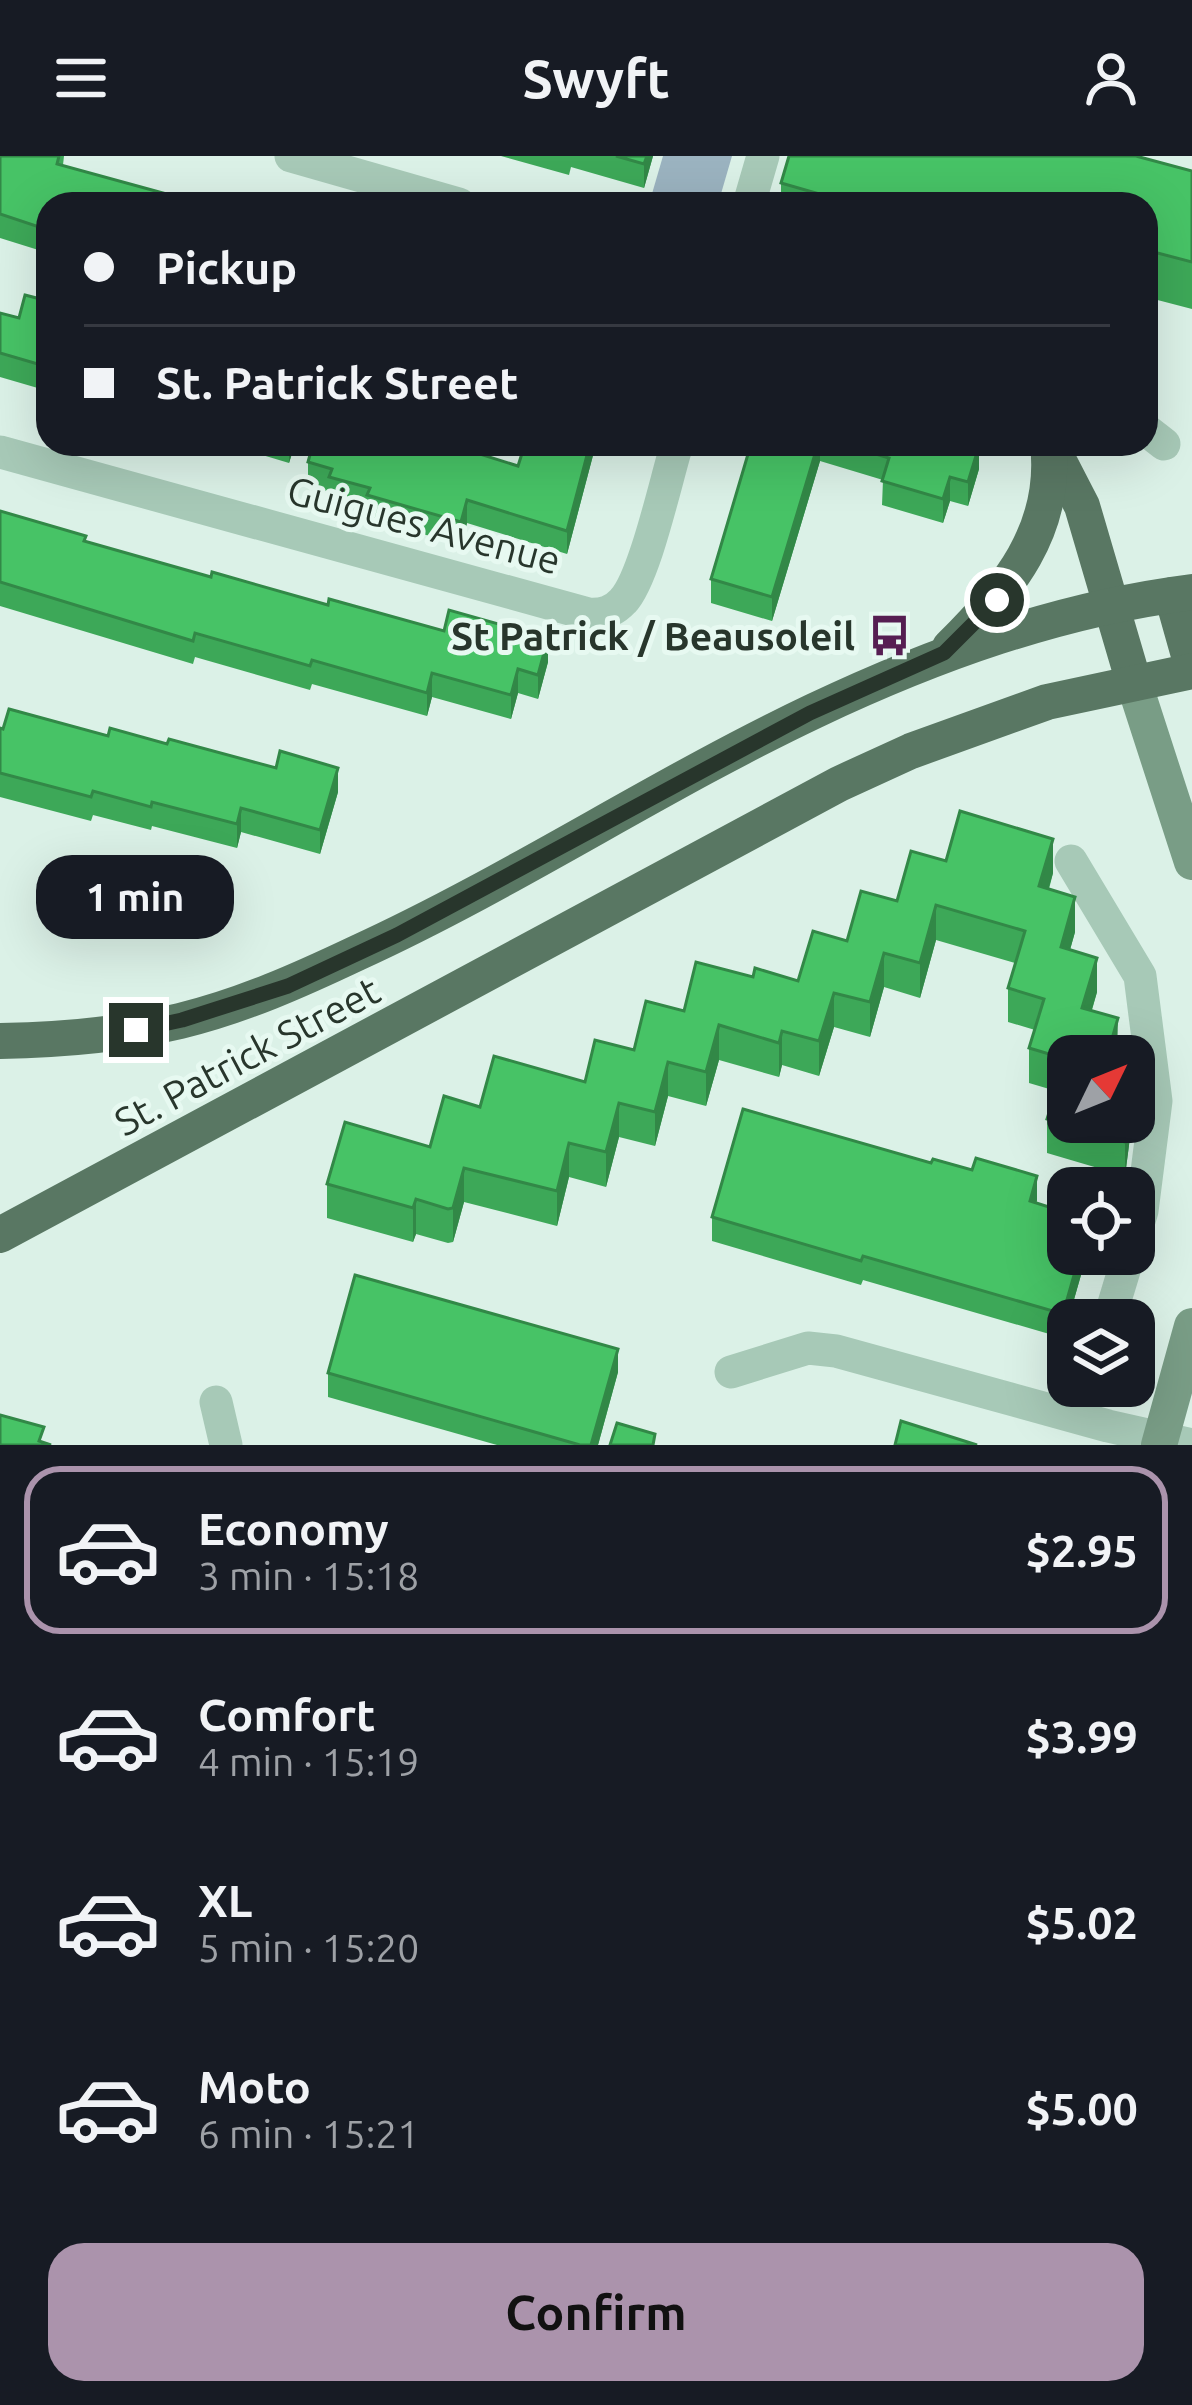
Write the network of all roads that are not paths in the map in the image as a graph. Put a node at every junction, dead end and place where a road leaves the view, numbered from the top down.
1 (292, 156) edge
2 (764, 156) edge
3 (417, 192) edge
4 (753, 192) edge
5 (0, 452) edge
6 (673, 456) edge
7 (1050, 456) edge
8 (1057, 456) edge
9 (1182, 594) edge
10 (1112, 604) junction
11 (944, 653) junction
12 (1192, 668) edge
13 (1134, 683) junction
14 (1071, 861) dead end
15 (1192, 862) edge
16 (0, 1041) edge
17 (1148, 1167) edge
18 (0, 1235) edge
19 (1192, 1326) edge
20 (731, 1372) dead end
21 (1047, 1393) edge
22 (216, 1402) dead end
23 (1097, 1407) edge
24 (1170, 1443) edge
25 (226, 1445) edge

1 - 3 street
2 - 4 street
5 - 6 street, Guigues Avenue
7 - 11 main road
8 - 10 main road
9 - 10 main road, St. Patrick Street
9 - 12 main road
10 - 11 main road, St. Patrick Street
10 - 13 main road
11 - 16 main road, St. Patrick Street
12 - 13 main road, St. Patrick Street
13 - 15 street
13 - 18 main road, St. Patrick Street
14 - 17 street
19 - 24 street
20 - 21 street
22 - 25 street
23 - 24 street

